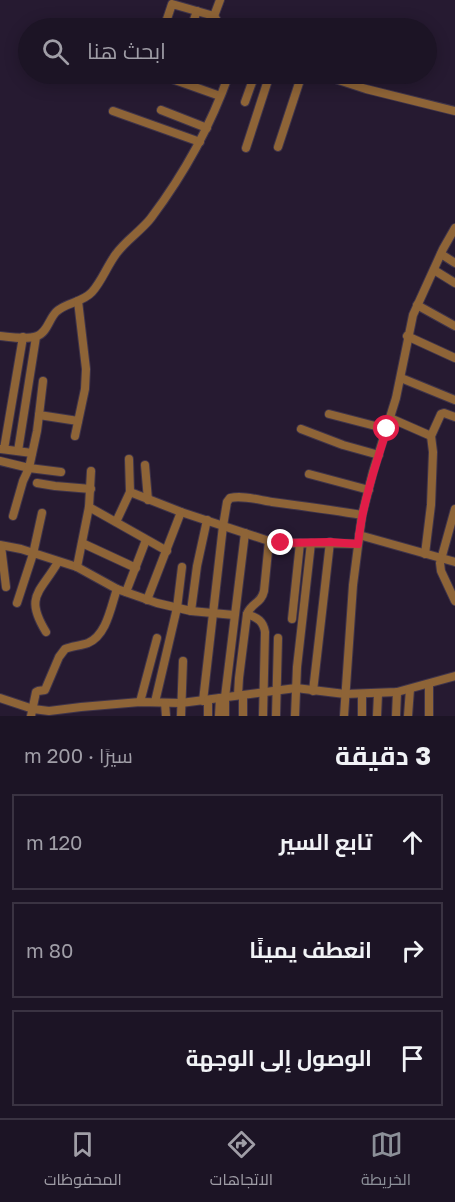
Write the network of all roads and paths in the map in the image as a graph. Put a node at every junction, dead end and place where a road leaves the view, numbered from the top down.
1 (220, 0) edge
2 (171, 2) edge
3 (197, 11) junction
4 (214, 16) joint
5 (167, 18) edge
6 (195, 18) edge
7 (186, 84) edge
8 (225, 84) edge
9 (251, 84) edge
10 (267, 84) edge
11 (299, 84) edge
12 (351, 84) edge
13 (220, 96) junction
14 (245, 102) dead end
15 (161, 110) dead end
16 (113, 111) dead end
17 (455, 111) edge
18 (207, 128) junction
19 (201, 142) junction
20 (278, 147) dead end
21 (246, 148) dead end
22 (455, 228) edge
23 (441, 254) junction
24 (455, 263) edge
25 (434, 270) junction
26 (455, 283) edge
27 (78, 301) junction
28 (417, 305) junction
29 (455, 326) edge
30 (0, 336) edge
31 (408, 336) junction
32 (23, 337) junction
33 (36, 337) junction
34 (455, 358) edge
35 (400, 378) junction
36 (44, 381) dead end
37 (455, 400) edge
38 (329, 414) dead end
39 (39, 415) junction
40 (455, 417) edge
41 (390, 418) junction
42 (78, 421) junction
43 (301, 429) dead end
44 (387, 429) junction
45 (75, 436) dead end
46 (431, 436) junction
47 (2, 449) edge
48 (18, 452) junction
49 (32, 453) junction
50 (379, 455) junction
51 (129, 459) dead end
52 (0, 460) edge
53 (146, 465) dead end
54 (29, 468) junction
55 (91, 471) dead end
56 (61, 472) dead end
57 (309, 474) dead end
58 (37, 483) dead end
59 (91, 489) junction
60 (369, 490) junction
61 (130, 492) junction
62 (148, 500) junction
63 (89, 507) junction
64 (455, 509) edge
65 (181, 512) junction
66 (42, 513) dead end
67 (362, 515) junction
68 (13, 516) dead end
69 (207, 520) junction
70 (116, 522) junction
71 (224, 526) junction
72 (245, 533) junction
73 (358, 539) junction
74 (146, 540) junction
75 (269, 541) junction
76 (330, 542) junction
77 (82, 543) junction
78 (300, 543) junction
79 (311, 543) junction
80 (0, 546) edge
81 (167, 552) junction
82 (33, 554) junction
83 (425, 554) junction
84 (441, 558) junction
85 (58, 562) junction
86 (455, 562) edge
87 (77, 567) junction
88 (182, 567) dead end
89 (136, 568) junction
90 (6, 587) dead end
91 (117, 589) junction
92 (126, 592) junction
93 (147, 600) junction
94 (455, 601) edge
95 (17, 603) dead end
96 (177, 608) junction
97 (190, 611) junction
98 (212, 613) junction
99 (247, 614) junction
100 (234, 615) junction
101 (292, 619) dead end
102 (46, 632) dead end
103 (157, 638) dead end
104 (278, 638) dead end
105 (183, 661) dead end
106 (455, 676) edge
107 (429, 684) junction
108 (296, 688) junction
109 (410, 689) junction
110 (276, 691) junction
111 (313, 691) junction
112 (263, 692) junction
113 (397, 692) junction
114 (345, 694) junction
115 (362, 694) junction
116 (378, 694) junction
117 (240, 695) junction
118 (223, 697) junction
119 (0, 698) edge
120 (206, 700) junction
121 (140, 702) junction
122 (154, 702) junction
123 (165, 703) junction
124 (181, 703) junction
125 (32, 712) edge
126 (166, 716) edge
127 (181, 716) edge
128 (208, 716) edge
129 (219, 716) edge
130 (225, 716) edge
131 (243, 716) edge
132 (262, 716) edge
133 (276, 716) edge
134 (295, 716) edge
135 (344, 716) edge
136 (362, 716) edge
137 (377, 716) edge
138 (396, 716) edge
139 (408, 716) edge
140 (429, 716) edge

1 - 4 street
2 - 3 street
2 - 5 street
3 - 4 street
3 - 6 street
7 - 13 street
8 - 13 street
9 - 14 street
10 - 21 street
11 - 20 street
12 - 17 street
13 - 18 street
15 - 18 street
16 - 19 street
18 - 19 street
19 - 27 street
22 - 23 street
23 - 24 street
23 - 25 street
25 - 26 street
25 - 28 street
27 - 33 street
27 - 42 street
28 - 29 street
28 - 31 street
30 - 32 street
31 - 34 street
31 - 35 street
32 - 33 street
32 - 47 street
33 - 48 street
35 - 37 street
35 - 41 street
36 - 39 street
38 - 44 street
39 - 42 street
39 - 49 street
40 - 46 street
41 - 44 street
41 - 46 street
42 - 45 street
43 - 50 street
44 - 50 street
46 - 83 street
47 - 48 street
47 - 52 street
48 - 49 street
49 - 54 street
50 - 60 street
51 - 61 street
52 - 54 street
53 - 62 street
54 - 56 street
54 - 68 street
55 - 59 street
57 - 60 street
58 - 59 street
59 - 63 street
60 - 67 street
61 - 62 street
61 - 70 street
62 - 65 street
63 - 70 street
63 - 77 street
64 - 84 street
65 - 69 street
65 - 81 street
66 - 82 street
67 - 71 street
67 - 73 street
69 - 71 street
69 - 97 street
70 - 74 street
71 - 72 street
71 - 98 street
72 - 75 street
72 - 100 street
73 - 76 street
73 - 83 street
73 - 114 street
74 - 81 street
74 - 89 street
75 - 78 street
75 - 99 street
76 - 79 street
76 - 111 street
77 - 87 street
77 - 89 street
78 - 79 street
78 - 101 street
79 - 108 street
80 - 82 street
80 - 90 street
81 - 93 street
82 - 85 street
82 - 95 street
83 - 84 street
84 - 86 street
84 - 94 street
85 - 87 street
85 - 102 street
87 - 91 street
88 - 96 street
89 - 92 street
91 - 92 street
91 - 125 street
92 - 93 street
93 - 96 street
96 - 97 street
96 - 122 street
97 - 98 street
98 - 100 street
98 - 120 street
99 - 112 street
99 - 117 street
100 - 118 street
103 - 121 street
104 - 110 street
105 - 124 street
106 - 107 street
107 - 109 street
107 - 140 street
108 - 110 street
108 - 111 street
108 - 134 street
109 - 113 street
109 - 139 street
110 - 112 street
110 - 133 street
111 - 114 street
112 - 117 street
112 - 132 street
113 - 116 street
113 - 138 street
114 - 115 street
114 - 135 street
115 - 116 street
115 - 136 street
116 - 137 street
117 - 118 street
117 - 131 street
118 - 120 street
118 - 129 street
118 - 130 street
119 - 125 street
120 - 124 street
120 - 128 street
121 - 122 street
121 - 125 street
122 - 123 street
123 - 124 street
123 - 126 street
124 - 127 street

